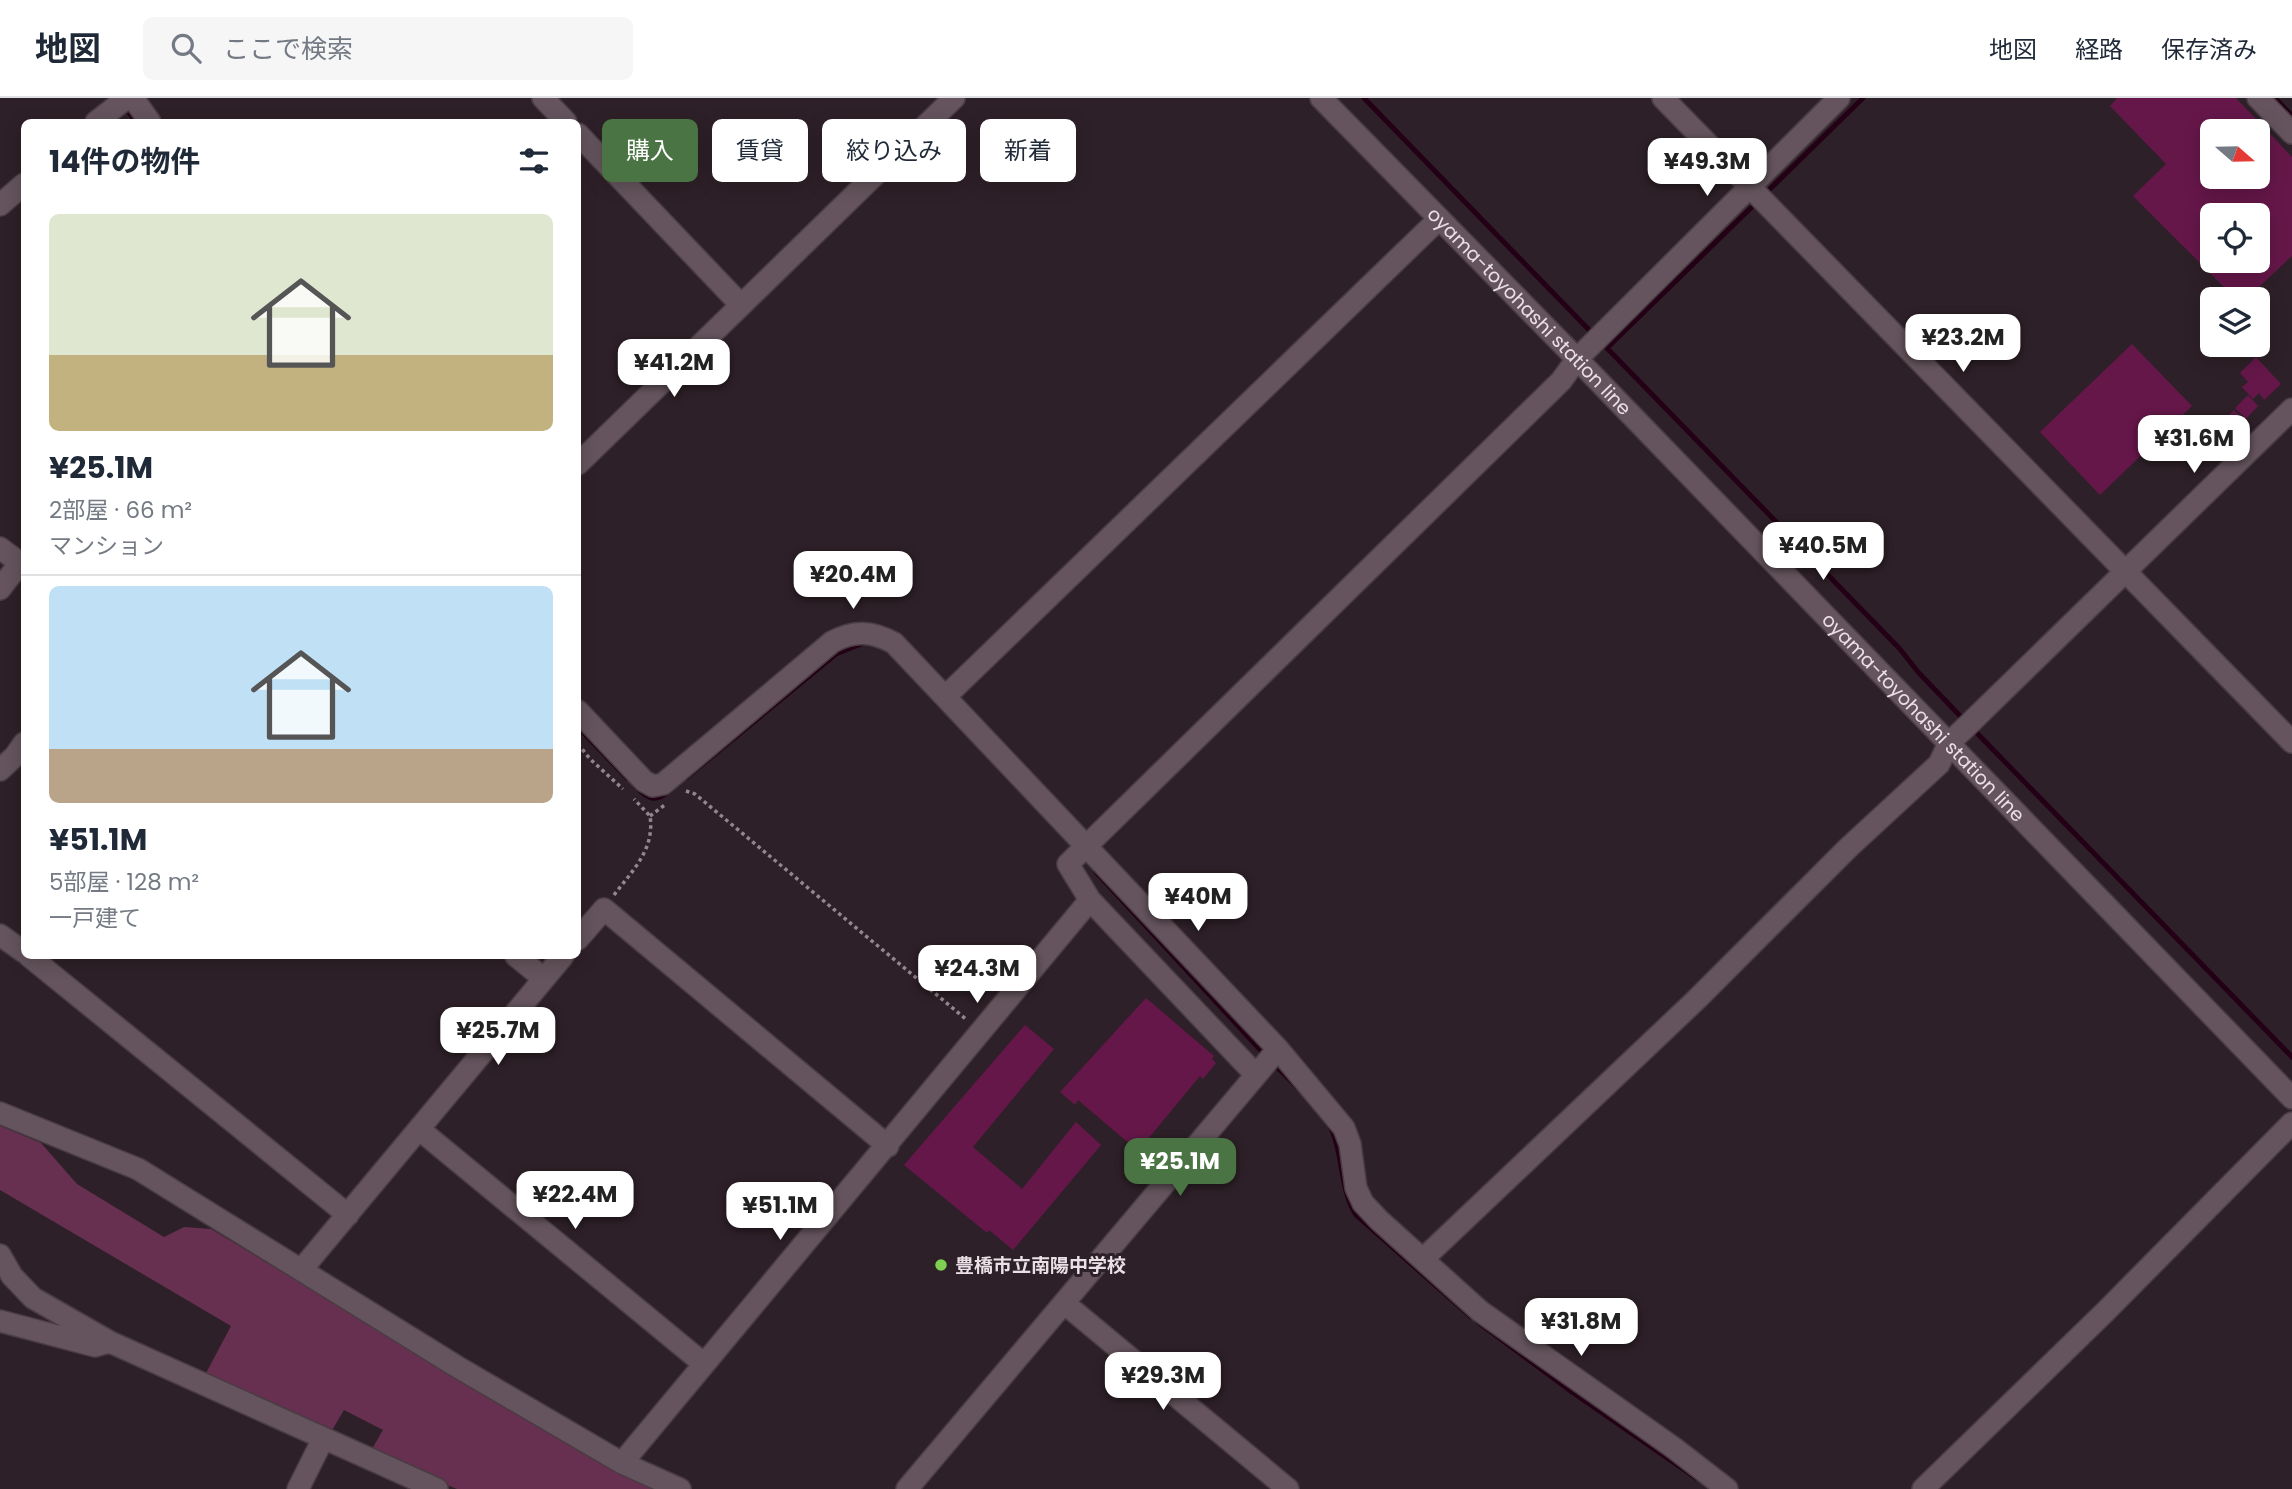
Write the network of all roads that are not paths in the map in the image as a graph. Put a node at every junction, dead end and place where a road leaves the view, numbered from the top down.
1 (543, 98) edge
2 (954, 98) edge
3 (1321, 98) edge
4 (1663, 98) edge
5 (1839, 98) edge
6 (2258, 98) edge
7 (125, 100) edge
8 (100, 119) edge
9 (147, 119) edge
10 (563, 119) edge
11 (2292, 133) edge
12 (581, 137) edge
13 (21, 187) edge
14 (1750, 188) junction
15 (0, 205) edge
16 (1439, 219) junction
17 (741, 305) junction
18 (1583, 353) junction
19 (2292, 409) edge
20 (581, 461) edge
21 (0, 548) edge
22 (21, 563) edge
23 (21, 565) edge
24 (2126, 571) junction
25 (0, 589) edge
26 (946, 695) junction
27 (581, 714) edge
28 (2292, 742) edge
29 (1949, 743) junction
30 (1088, 845) junction
31 (1090, 900) junction
32 (0, 935) edge
33 (581, 936) edge
34 (21, 950) edge
35 (33, 959) edge
36 (520, 959) edge
37 (559, 959) edge
38 (543, 978) junction
39 (1278, 1049) junction
40 (1260, 1070) junction
41 (2292, 1098) edge
42 (0, 1113) edge
43 (2292, 1123) edge
44 (420, 1130) junction
45 (888, 1146) junction
46 (348, 1215) junction
47 (0, 1255) edge
48 (1423, 1259) junction
49 (302, 1269) junction
50 (1064, 1303) junction
51 (0, 1321) edge
52 (110, 1342) junction
53 (704, 1364) junction
54 (323, 1438) junction
55 (622, 1463) junction
56 (1719, 1487) edge
57 (298, 1489) edge
58 (437, 1489) edge
59 (680, 1489) edge
60 (907, 1489) edge
61 (1288, 1489) edge
62 (1923, 1489) edge

1 - 10 street
2 - 17 street
3 - 16 street, oyama-toyohashi station line
4 - 14 street
5 - 14 street
6 - 11 street
7 - 8 street
7 - 9 street
12 - 17 street
13 - 15 street
14 - 18 street
14 - 24 street
16 - 18 street, oyama-toyohashi station line
16 - 26 street
17 - 20 street
18 - 29 street, oyama-toyohashi station line
18 - 30 street
19 - 24 street
21 - 22 street
23 - 25 street
24 - 28 street
24 - 29 street
26 - 27 street
26 - 30 street
29 - 41 street, oyama-toyohashi station line
29 - 48 street
30 - 31 street
30 - 39 street
31 - 40 street
31 - 45 street
32 - 34 street
33 - 45 street
35 - 46 street
36 - 38 street
37 - 38 street
38 - 44 street
39 - 40 street
39 - 48 street
40 - 50 street
42 - 49 street
43 - 62 street
44 - 46 street
44 - 53 street
45 - 53 street
46 - 49 street
47 - 52 street
48 - 56 street
49 - 55 street
50 - 60 street
50 - 61 street
51 - 52 street
52 - 54 street
53 - 55 street
54 - 57 street
54 - 58 street
55 - 59 street

